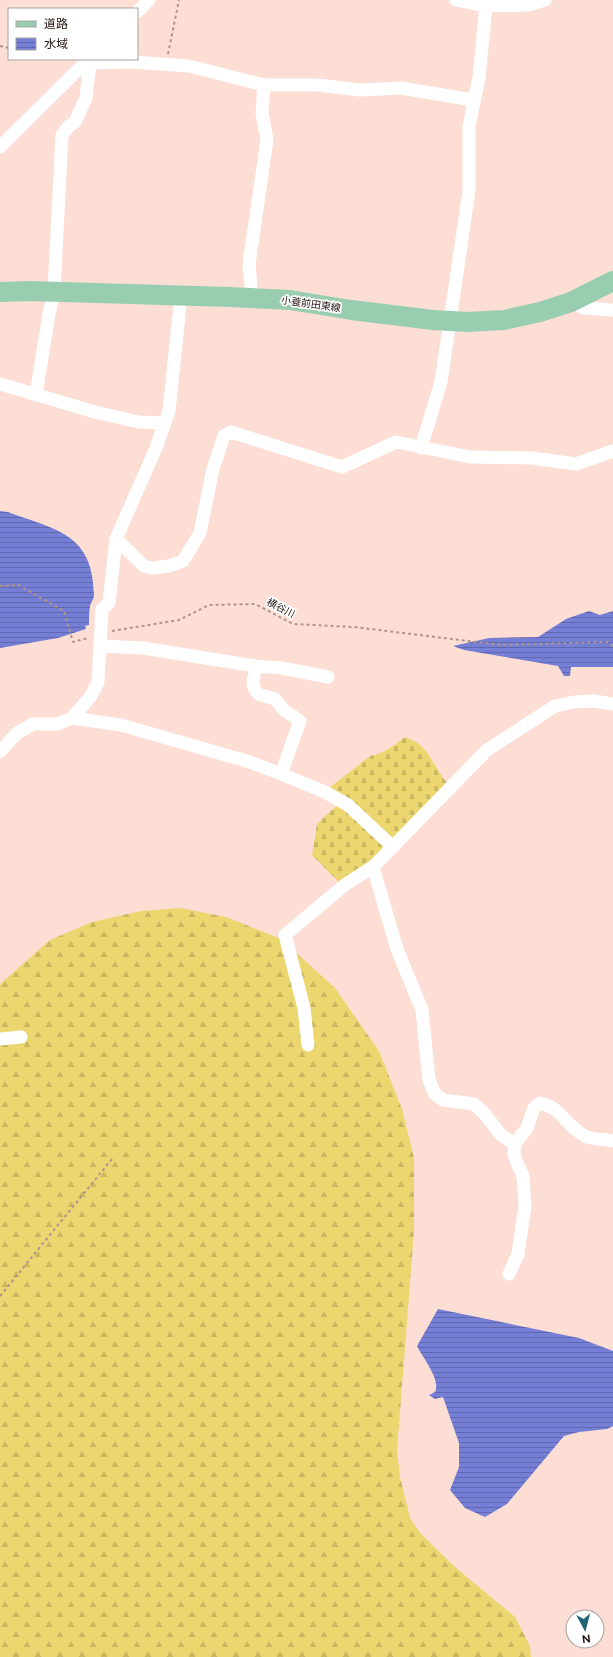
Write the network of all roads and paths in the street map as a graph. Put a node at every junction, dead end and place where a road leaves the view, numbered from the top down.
1 (149, 0) edge
2 (180, 0) edge
3 (456, 0) edge
4 (545, 0) edge
5 (486, 6) junction
6 (138, 11) edge
7 (88, 62) edge
8 (166, 64) junction
9 (264, 85) junction
10 (473, 100) junction
11 (0, 147) edge
12 (613, 281) edge
13 (0, 292) edge
14 (54, 292) junction
15 (181, 296) junction
16 (252, 298) junction
17 (571, 302) junction
18 (613, 310) edge
19 (448, 321) junction
20 (0, 384) edge
21 (36, 395) junction
22 (165, 423) junction
23 (421, 448) junction
24 (613, 451) edge
25 (116, 538) junction
26 (0, 586) edge
27 (101, 640) junction
28 (613, 646) edge
29 (256, 666) junction
30 (328, 677) dead end
31 (613, 704) edge
32 (72, 718) junction
33 (0, 752) edge
34 (281, 774) junction
35 (393, 848) junction
36 (372, 868) junction
37 (21, 1037) dead end
38 (0, 1039) edge
39 (308, 1045) dead end
40 (613, 1140) edge
41 (516, 1144) junction
42 (112, 1159) dead end
43 (509, 1274) dead end
44 (0, 1296) edge

1 - 6 street
2 - 8 path
3 - 5 street
4 - 5 street
5 - 10 street
7 - 8 street
7 - 11 street
7 - 14 street
8 - 9 street
9 - 10 street
9 - 16 street
10 - 19 street
12 - 17 main road, 小蓑前田東線
13 - 14 main road, 小蓑前田東線
14 - 15 main road, 小蓑前田東線
14 - 21 street
15 - 16 main road, 小蓑前田東線
15 - 22 street
16 - 19 main road, 小蓑前田東線
17 - 18 street
17 - 19 main road, 小蓑前田東線
19 - 23 street
20 - 21 street
21 - 22 street
22 - 25 street
23 - 24 street
23 - 25 street
25 - 27 street
26 - 27 path, 横谷川
27 - 28 path, 横谷川
27 - 29 street
27 - 32 street
29 - 30 street
29 - 34 street
31 - 35 street
32 - 33 street
32 - 34 street
34 - 35 street
35 - 36 street
36 - 39 street
36 - 41 street
37 - 38 street
40 - 41 street
41 - 43 street
42 - 44 path

